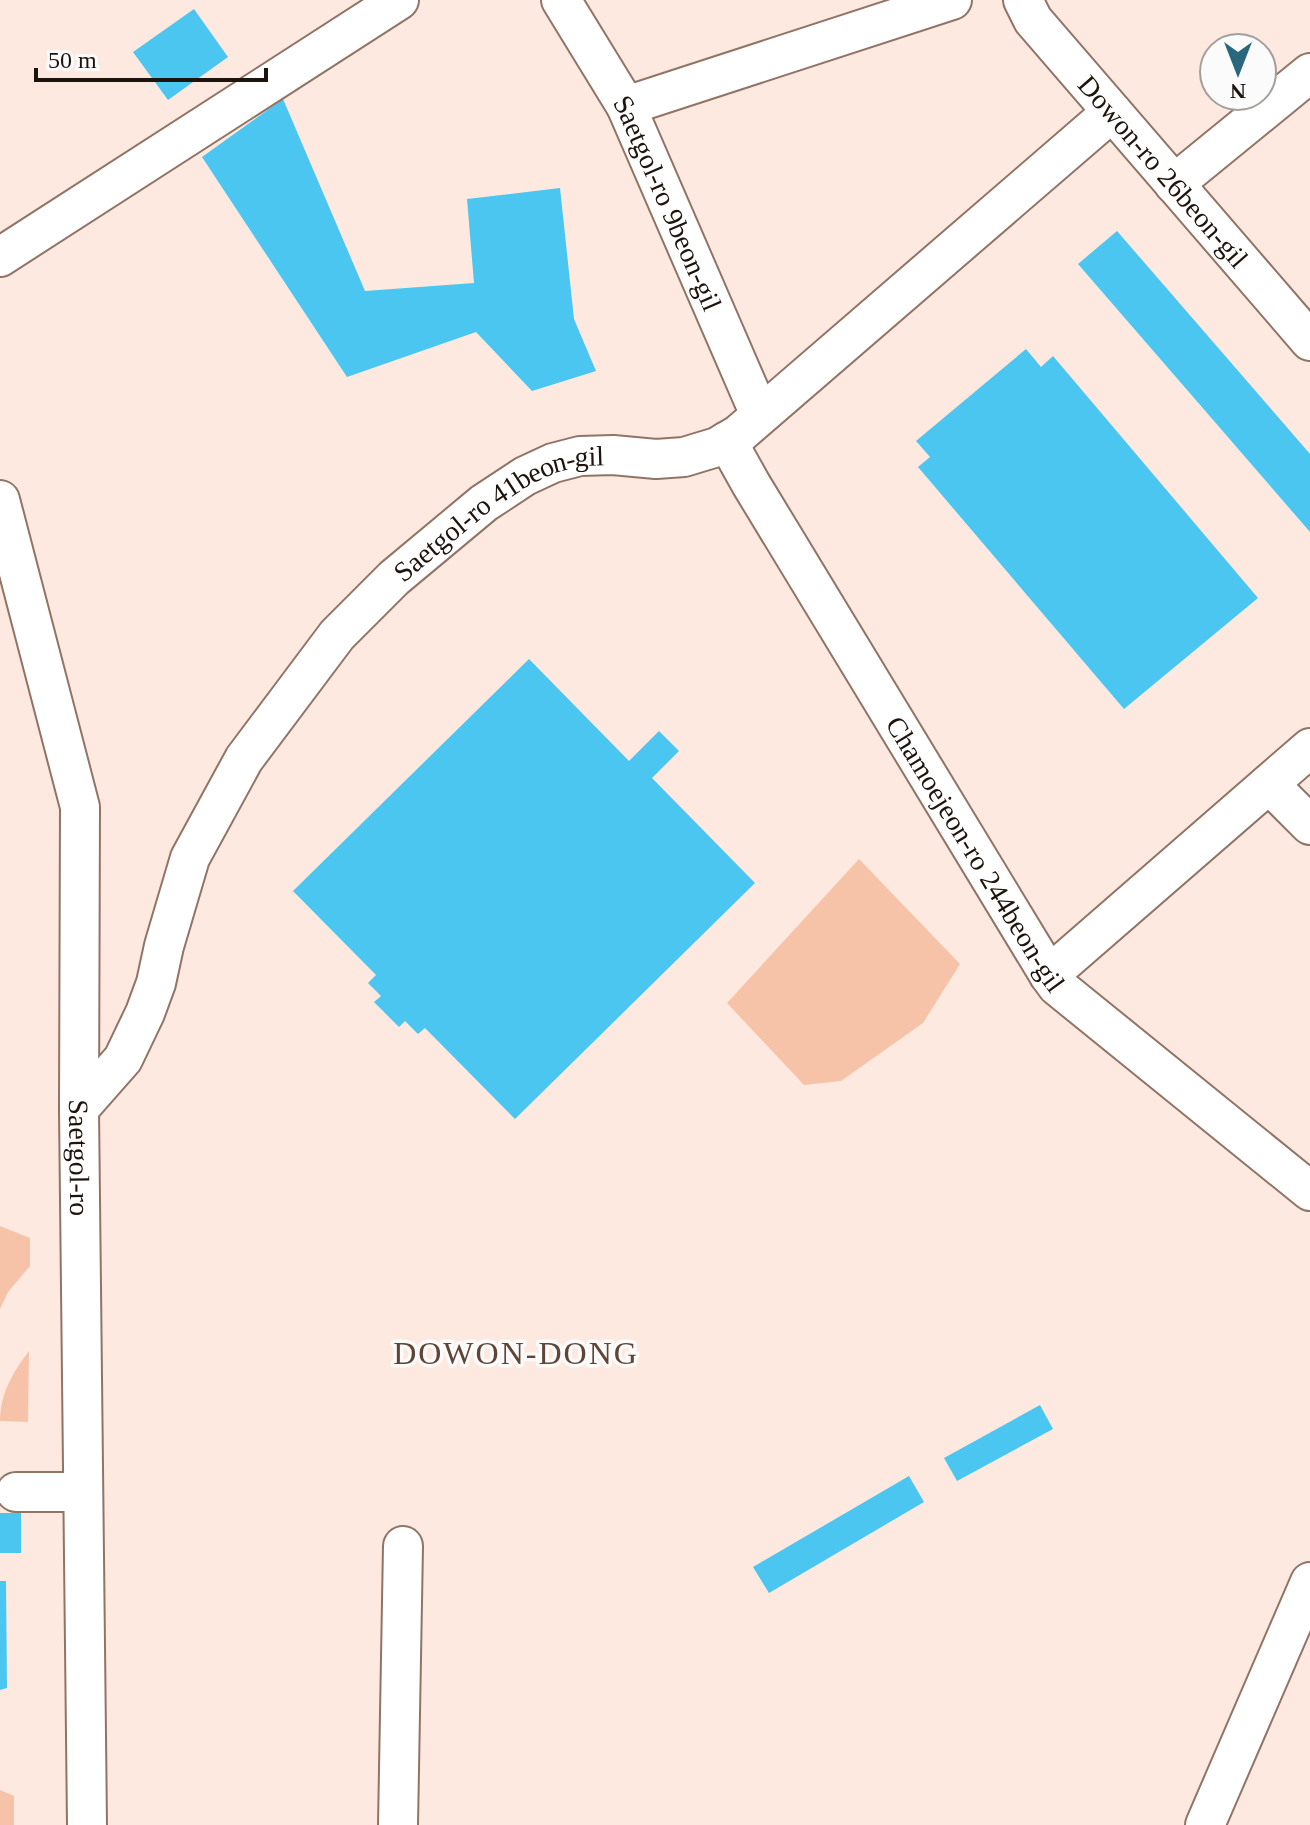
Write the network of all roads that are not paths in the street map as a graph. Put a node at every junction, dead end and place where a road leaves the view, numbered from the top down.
1 (399, 0) edge
2 (561, 0) edge
3 (952, 0) edge
4 (1023, 0) edge
5 (1310, 73) edge
6 (626, 106) junction
7 (1112, 112) junction
8 (1174, 184) junction
9 (0, 257) edge
10 (1310, 341) edge
11 (760, 415) junction
12 (727, 441) junction
13 (0, 500) edge
14 (1310, 748) edge
15 (1269, 784) junction
16 (1310, 825) edge
17 (1049, 975) junction
18 (79, 1109) junction
19 (1310, 1191) edge
20 (16, 1492) dead end
21 (83, 1492) junction
22 (403, 1546) dead end
23 (1310, 1582) edge
24 (87, 1825) edge
25 (398, 1825) edge
26 (1205, 1825) edge

1 - 9 street
2 - 6 street, Saetgol-ro 9beon-gil
3 - 6 street
4 - 7 street, Dowon-ro 26beon-gil
5 - 8 street
6 - 11 street, Saetgol-ro 9beon-gil
7 - 8 street, Dowon-ro 26beon-gil
7 - 11 street, Saetgol-ro 41beon-gil
8 - 10 street, Dowon-ro 26beon-gil
11 - 12 street, Saetgol-ro 41beon-gil
12 - 17 street, Chamoejeon-ro 244beon-gil
12 - 18 street, Saetgol-ro 41beon-gil
13 - 18 street, Saetgol-ro
14 - 15 street
15 - 16 street
15 - 17 street
17 - 19 street, Chamoejeon-ro 244beon-gil
18 - 21 street, Saetgol-ro
20 - 21 street
21 - 24 street, Saetgol-ro
22 - 25 street
23 - 26 street

